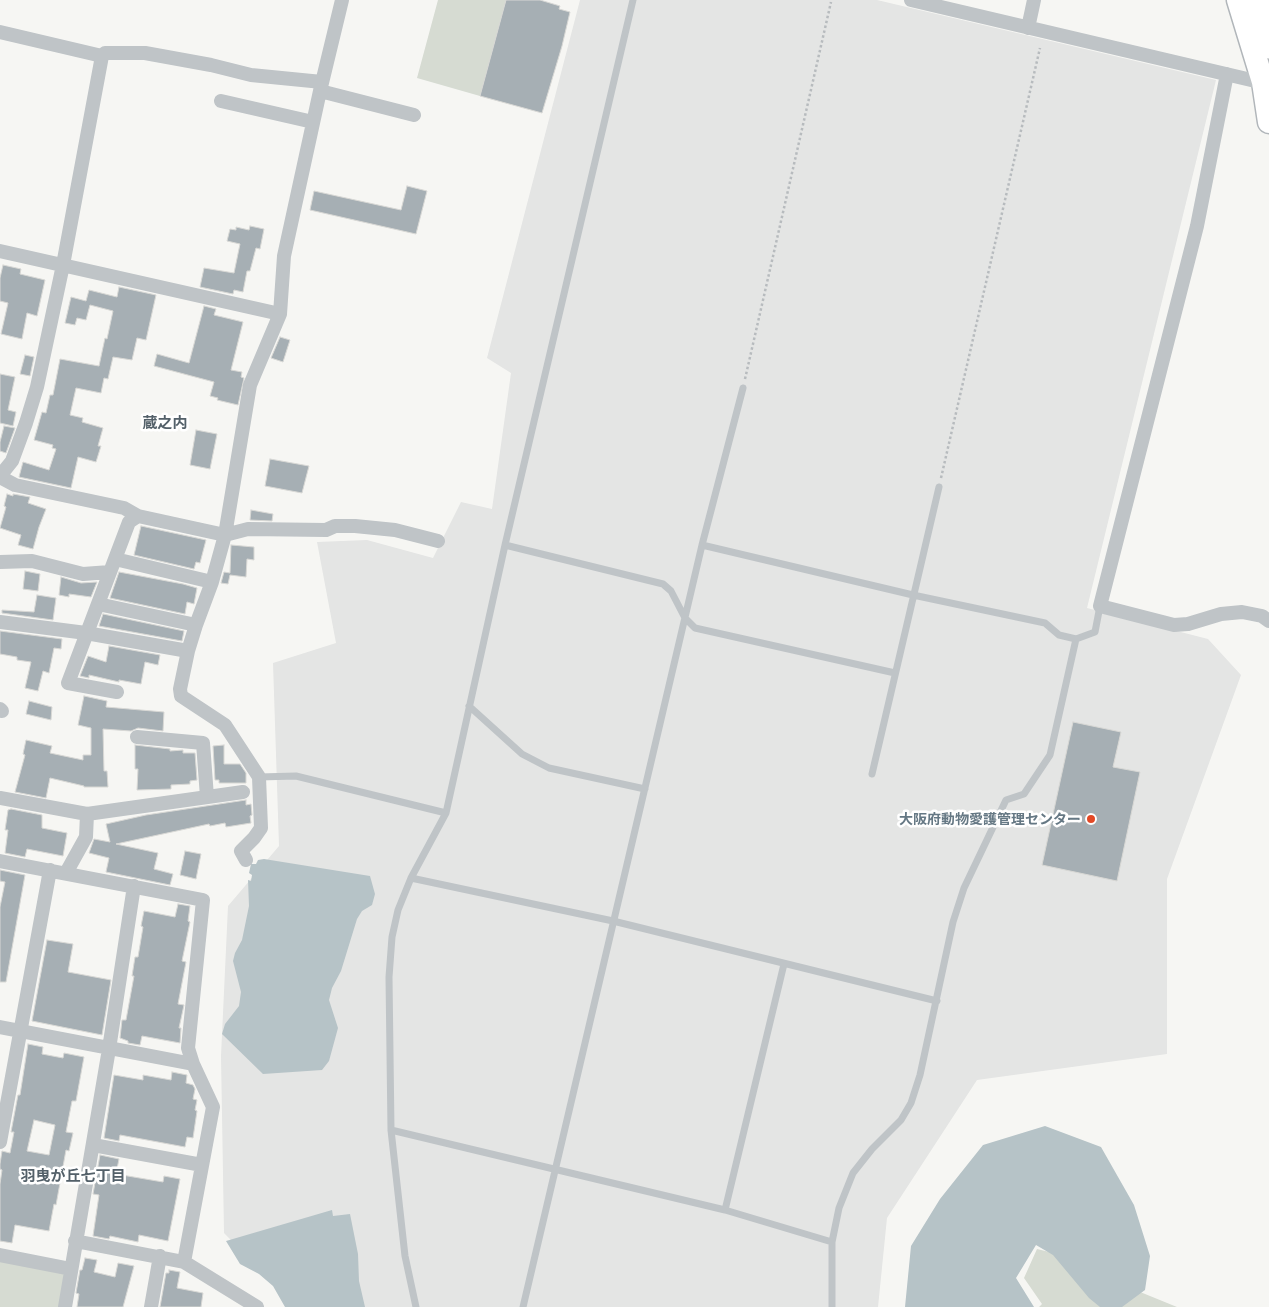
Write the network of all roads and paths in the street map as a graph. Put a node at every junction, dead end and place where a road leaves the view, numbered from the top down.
1 (342, 0) edge
2 (633, 0) edge
3 (911, 0) edge
4 (1034, 0) edge
5 (1238, 0) edge
6 (1257, 0) edge
7 (831, 2) dead end
8 (1028, 28) junction
9 (0, 32) edge
10 (1269, 46) edge
11 (1040, 48) dead end
12 (102, 56) junction
13 (1228, 74) junction
14 (1266, 83) edge
15 (321, 87) junction
16 (221, 101) dead end
17 (414, 115) dead end
18 (313, 122) junction
19 (1269, 122) edge
20 (0, 251) edge
21 (62, 265) junction
22 (280, 314) junction
23 (742, 388) joint
24 (0, 476) edge
25 (938, 487) joint
26 (138, 516) junction
27 (225, 535) junction
28 (438, 541) dead end
29 (505, 545) junction
30 (702, 545) junction
31 (0, 562) edge
32 (112, 565) junction
33 (212, 582) junction
34 (913, 595) junction
35 (98, 604) junction
36 (1100, 606) junction
37 (685, 618) junction
38 (1269, 621) edge
39 (0, 622) edge
40 (196, 625) junction
41 (86, 633) junction
42 (1076, 639) junction
43 (188, 652) junction
44 (895, 673) junction
45 (117, 692) dead end
46 (469, 706) junction
47 (137, 737) dead end
48 (872, 774) dead end
49 (259, 777) junction
50 (645, 789) junction
51 (243, 792) dead end
52 (206, 797) junction
53 (0, 798) edge
54 (446, 813) junction
55 (87, 814) junction
56 (246, 860) dead end
57 (0, 861) edge
58 (50, 870) junction
59 (66, 873) junction
60 (411, 878) junction
61 (134, 886) junction
62 (613, 921) junction
63 (784, 964) junction
64 (937, 1001) junction
65 (0, 1028) edge
66 (20, 1031) junction
67 (109, 1048) junction
68 (193, 1064) junction
69 (390, 1130) junction
70 (0, 1142) edge
71 (93, 1145) junction
72 (202, 1165) junction
73 (555, 1170) junction
74 (725, 1210) junction
75 (75, 1241) junction
76 (832, 1242) junction
77 (0, 1255) edge
78 (160, 1256) junction
79 (184, 1262) junction
80 (71, 1269) junction
81 (65, 1307) edge
82 (151, 1307) edge
83 (257, 1307) edge
84 (416, 1307) edge
85 (523, 1307) edge
86 (832, 1307) edge

1 - 15 street
2 - 29 lane
3 - 8 street
4 - 8 street
5 - 14 main road
6 - 10 highway
7 - 23 path
8 - 13 street
9 - 12 street
11 - 25 path
12 - 15 street
12 - 21 street
13 - 14 street
13 - 36 street
14 - 19 main road
15 - 17 street
15 - 18 street
16 - 18 street
18 - 22 street
20 - 21 street
21 - 22 street
21 - 24 street
22 - 27 street
23 - 30 lane
24 - 26 street
25 - 34 lane
26 - 27 street
26 - 32 street
27 - 28 street
27 - 33 street
29 - 37 lane
29 - 46 lane
30 - 34 lane
30 - 37 lane
31 - 32 street
32 - 33 street
32 - 35 street
33 - 40 street
34 - 42 lane
34 - 44 lane
35 - 40 street
35 - 41 street
36 - 38 street
36 - 42 lane
37 - 44 lane
37 - 50 lane
39 - 41 street
40 - 43 street
41 - 43 street
41 - 45 street
42 - 64 lane
43 - 49 street
44 - 48 lane
46 - 50 lane
46 - 54 lane
47 - 52 street
49 - 54 lane
49 - 56 street
50 - 62 lane
51 - 52 street
52 - 55 street
53 - 55 street
54 - 60 lane
55 - 59 street
57 - 58 street
58 - 59 street
58 - 66 street
59 - 61 street
60 - 62 lane
60 - 69 lane
61 - 67 street
61 - 68 street
62 - 63 lane
62 - 73 lane
63 - 64 lane
63 - 74 lane
64 - 76 lane
65 - 66 street
66 - 67 street
66 - 70 street
67 - 68 street
67 - 71 street
68 - 72 street
69 - 73 lane
69 - 84 lane
71 - 72 street
71 - 75 street
72 - 79 street
73 - 74 lane
73 - 85 lane
74 - 76 lane
75 - 78 street
75 - 80 street
76 - 86 lane
77 - 80 street
78 - 79 street
78 - 82 street
79 - 83 street
80 - 81 street

